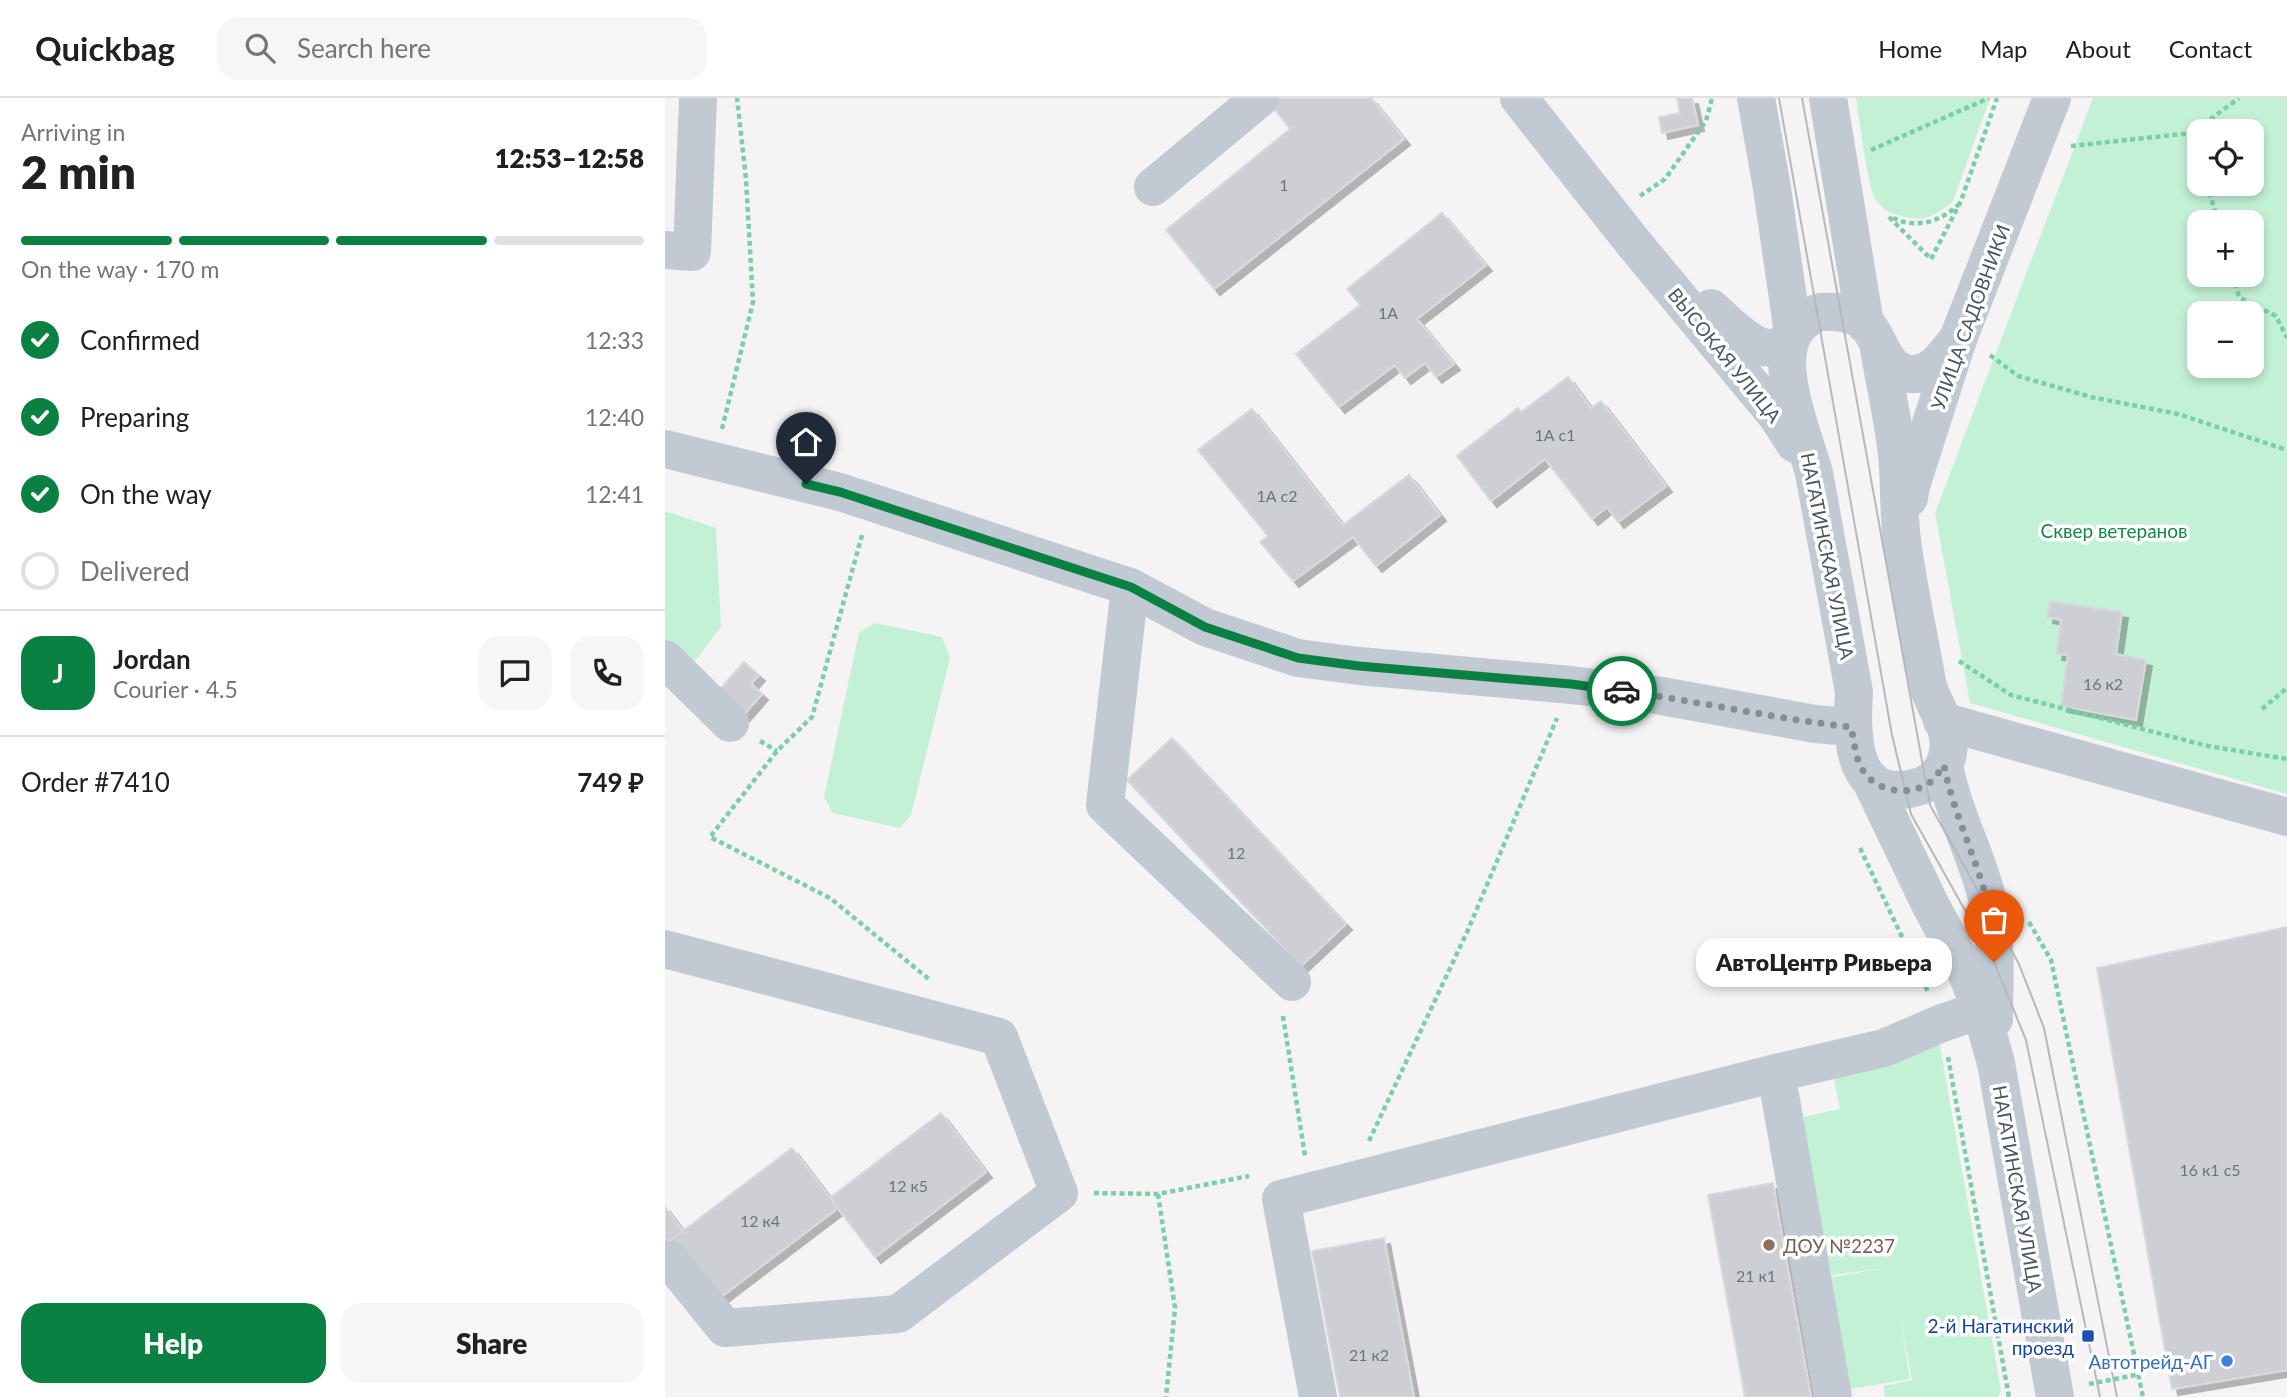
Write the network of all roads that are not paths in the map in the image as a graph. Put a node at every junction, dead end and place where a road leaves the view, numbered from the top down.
1 (698, 98) edge
2 (1260, 98) edge
3 (1519, 98) edge
4 (1756, 98) edge
5 (1828, 98) edge
6 (2052, 98) edge
7 (1153, 187) dead end
8 (1632, 241) junction
9 (665, 250) edge
10 (1792, 335) junction
11 (1872, 336) junction
12 (1971, 344) junction
13 (665, 449) edge
14 (1814, 473) junction
15 (1902, 540) junction
16 (1131, 587) junction
17 (665, 659) edge
18 (1943, 721) junction
19 (730, 723) dead end
20 (1851, 727) junction
21 (1944, 765) junction
22 (1870, 779) junction
23 (2287, 817) edge
24 (665, 949) edge
25 (1284, 974) road end
26 (1981, 1010) junction
27 (1996, 1063) junction
28 (1776, 1073) junction
29 (670, 1260) dead end
30 (2071, 1390) edge
31 (1318, 1397) edge
32 (1833, 1397) edge

1 - 9 street
2 - 7 street
3 - 8 street, ВЫСОКАЯ УЛИЦА
4 - 10 street, НАГАТИНСКАЯ УЛИЦА
5 - 11 street, НАГАТИНСКАЯ УЛИЦА
6 - 12 street, УЛИЦА САДОВНИКИ
8 - 10 street, ВЫСОКАЯ УЛИЦА
8 - 14 street, ВЫСОКАЯ УЛИЦА
10 - 11 street
10 - 14 street, НАГАТИНСКАЯ УЛИЦА
11 - 12 street
11 - 15 street, НАГАТИНСКАЯ УЛИЦА
12 - 15 street, УЛИЦА САДОВНИКИ
13 - 16 street
14 - 20 street, НАГАТИНСКАЯ УЛИЦА
15 - 18 street, НАГАТИНСКАЯ УЛИЦА
16 - 20 street
16 - 25 street
17 - 19 street
18 - 21 street, НАГАТИНСКАЯ УЛИЦА
18 - 23 street
20 - 22 street, НАГАТИНСКАЯ УЛИЦА
21 - 22 street
21 - 27 street, НАГАТИНСКАЯ УЛИЦА
22 - 26 street, НАГАТИНСКАЯ УЛИЦА
24 - 29 street
26 - 27 street, НАГАТИНСКАЯ УЛИЦА
26 - 28 street
27 - 30 street, НАГАТИНСКАЯ УЛИЦА
28 - 31 street
28 - 32 street

